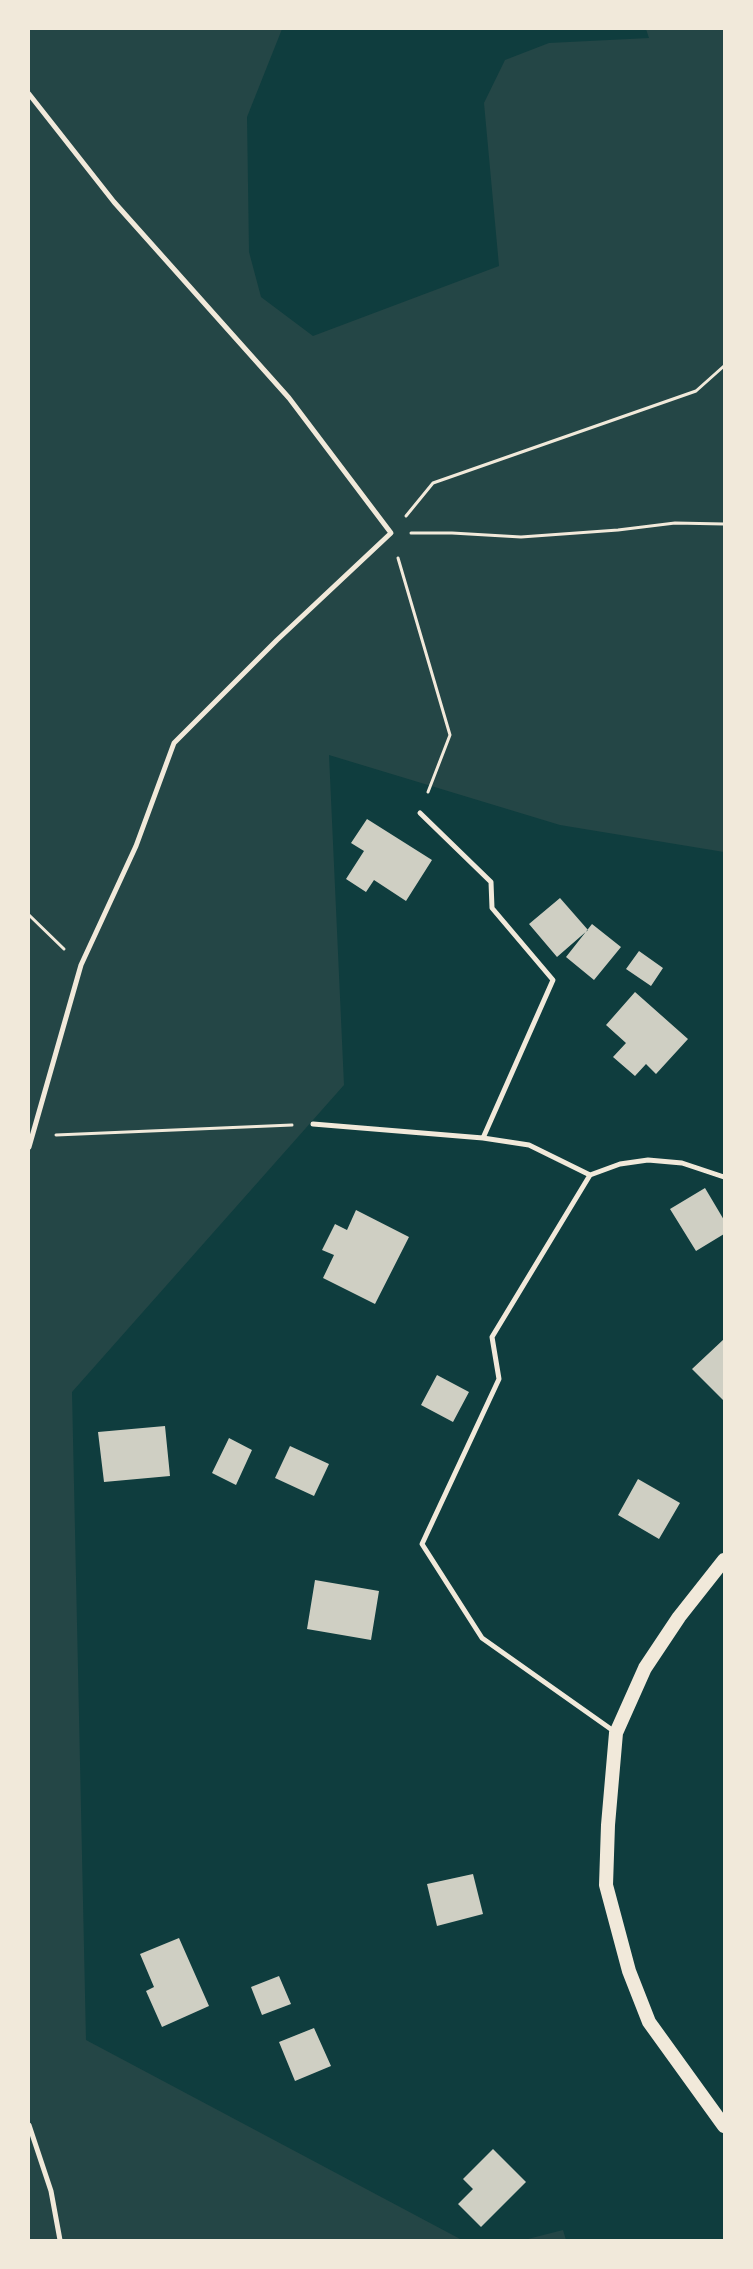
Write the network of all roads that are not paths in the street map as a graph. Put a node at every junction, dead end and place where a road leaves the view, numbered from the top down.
1 (29, 94) edge
2 (420, 813) road end
3 (313, 1124) road end
4 (483, 1138) junction
5 (29, 1147) edge
6 (590, 1175) junction
7 (724, 1176) edge
8 (724, 1560) edge
9 (616, 1733) junction
10 (29, 2125) edge
11 (724, 2126) edge
12 (60, 2240) edge

1 - 5 street
2 - 4 street
3 - 4 street
4 - 6 street
6 - 7 street
6 - 9 street
8 - 9 highway
9 - 11 highway
10 - 12 street

